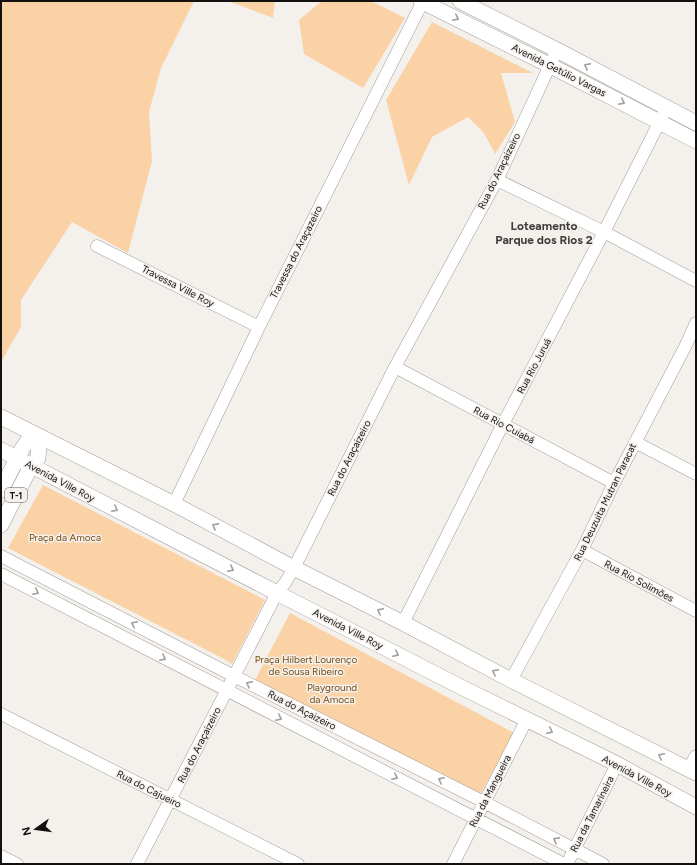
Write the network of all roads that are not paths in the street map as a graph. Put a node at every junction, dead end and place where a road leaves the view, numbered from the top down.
1 (422, 1) edge
2 (460, 1) edge
3 (557, 50) junction
4 (549, 65) junction
5 (663, 115) junction
6 (696, 123) edge
7 (696, 141) edge
8 (497, 180) junction
9 (604, 232) junction
10 (97, 246) dead end
11 (696, 282) edge
12 (696, 323) edge
13 (258, 327) junction
14 (691, 347) edge
15 (395, 367) junction
16 (1, 417) edge
17 (503, 424) junction
18 (36, 435) junction
19 (635, 442) junction
20 (1, 450) edge
21 (17, 458) junction
22 (31, 466) junction
23 (696, 474) edge
24 (614, 483) junction
25 (1, 490) edge
26 (174, 504) junction
27 (1, 525) edge
28 (582, 550) junction
29 (1, 556) edge
30 (294, 568) junction
31 (1, 574) edge
32 (277, 593) junction
33 (696, 611) edge
34 (403, 623) junction
35 (234, 676) junction
36 (511, 680) junction
37 (227, 691) junction
38 (1, 714) edge
39 (527, 719) junction
40 (696, 756) edge
41 (617, 764) junction
42 (692, 771) edge
43 (170, 800) junction
44 (484, 802) junction
45 (696, 807) edge
46 (476, 818) junction
47 (574, 849) junction
48 (1, 856) edge
49 (17, 864) edge
50 (137, 864) edge
51 (298, 864) edge
52 (453, 864) edge
53 (565, 864) edge
54 (603, 864) edge

1 -> 4 main road, Avenida Getúlio Vargas
1 - 13 street, Travessa do Araçazeiro
2 - 3 main road, Avenida Getúlio Vargas
3 - 4 street, Rua do Araçaizeiro
5 -> 3 main road, Avenida Getúlio Vargas
4 -> 5 main road, Avenida Getúlio Vargas
4 - 8 street, Rua do Araçaizeiro
5 - 6 main road, Avenida Getúlio Vargas
5 - 7 main road, Avenida Getúlio Vargas
5 - 9 street, Rua Rio Juruá
8 - 9 street
8 - 15 street, Rua do Araçaizeiro
9 - 11 street
9 - 17 street, Rua Rio Juruá
10 - 13 street, Travessa Ville Roy
12 - 14 street, Rua Deuzuita Mutran Paracat
13 - 26 street, Travessa do Araçazeiro
14 - 19 street, Rua Deuzuita Mutran Paracat
15 - 17 street, Rua Rio Cuiabá
15 - 30 street, Rua do Araçaizeiro
16 - 18 main road
17 - 24 street, Rua Rio Cuiabá
17 - 34 street, Rua Rio Juruá
18 - 21 main road
18 - 22 main road
18 - 26 main road
19 - 23 street
19 - 24 street, Rua Deuzuita Mutran Paracat
20 - 21 main road, Avenida Ville Roy
21 - 22 main road, Avenida Ville Roy
21 - 25 main road, T-1
22 - 27 main road, T-1
22 -> 32 main road, Avenida Ville Roy
24 - 28 street, Rua Deuzuita Mutran Paracat
30 -> 26 main road
28 - 33 street, Rua Rio Solimões
28 - 36 street, Rua Deuzuita Mutran Paracat
35 -> 29 street, Rua do Açaizeiro
30 - 32 street, Rua do Araçaizeiro
34 -> 30 main road
31 -> 37 street, Rua do Açaizeiro
32 - 35 street, Rua do Araçaizeiro
32 -> 39 main road, Avenida Ville Roy
36 -> 34 main road
35 - 37 street, Rua do Araçaizeiro
44 -> 35 street, Rua do Açaizeiro
42 -> 36 main road
37 - 43 street, Rua do Araçaizeiro
37 -> 46 street, Rua do Açaizeiro
38 - 43 street, Rua do Cajueiro
39 -> 41 main road, Avenida Ville Roy
39 - 44 street, Rua da Mangueira
40 - 42 street
41 - 45 main road, Avenida Ville Roy
41 - 47 street, Rua da Tamarineira
43 - 50 street, Rua do Araçaizeiro
43 - 51 street, Rua do Cajueiro
44 - 46 street, Rua da Mangueira
47 -> 44 street, Rua do Açaizeiro
46 - 52 street, Rua da Mangueira
46 - 53 street, Rua do Açaizeiro
47 - 53 street, Rua da Tamarineira
47 - 54 street, Rua do Açaizeiro
48 - 49 street

